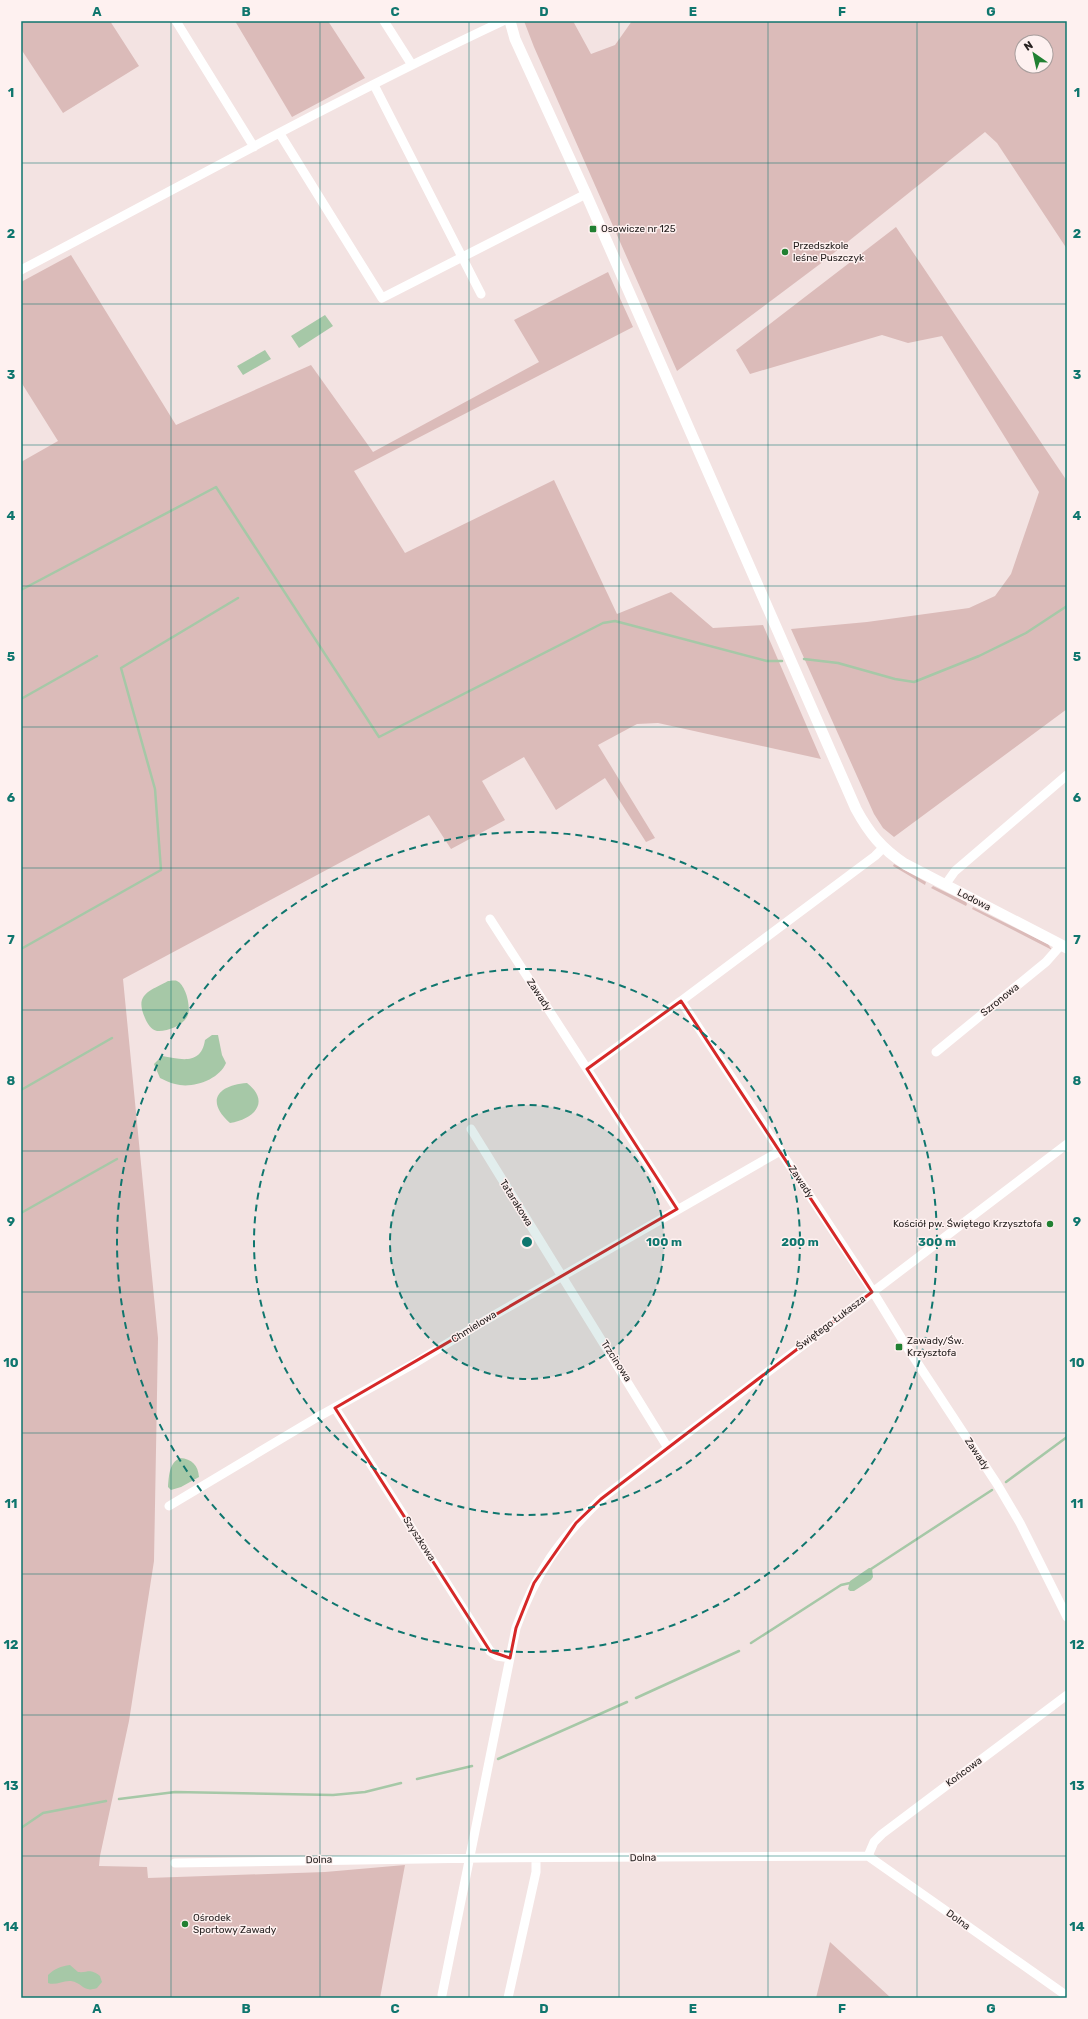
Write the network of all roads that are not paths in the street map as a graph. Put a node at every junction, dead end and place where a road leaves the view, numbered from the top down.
1 (176, 21) edge
2 (384, 21) edge
3 (503, 21) edge
4 (510, 21) edge
5 (412, 65) junction
6 (374, 85) junction
7 (280, 134) junction
8 (254, 147) junction
9 (586, 194) junction
10 (463, 257) junction
11 (21, 270) edge
12 (481, 294) dead end
13 (1067, 775) edge
14 (883, 848) junction
15 (945, 885) junction
16 (490, 919) dead end
17 (1064, 946) edge
18 (681, 1001) junction
19 (936, 1052) dead end
20 (587, 1068) junction
21 (471, 1129) dead end
22 (1067, 1144) edge
23 (780, 1151) junction
24 (677, 1209) junction
25 (561, 1276) junction
26 (872, 1292) junction
27 (335, 1408) junction
28 (668, 1448) junction
29 (169, 1506) dead end
30 (1067, 1617) edge
31 (510, 1658) junction
32 (1067, 1695) edge
33 (868, 1856) junction
34 (470, 1858) junction
35 (536, 1859) junction
36 (175, 1863) dead end
37 (442, 1995) dead end
38 (1067, 1996) edge
39 (508, 1998) edge

1 - 8 street
2 - 5 street
3 - 5 street
4 - 9 street, Lodowa
5 - 6 street
6 - 7 street
6 - 10 street
7 - 8 street
7 - 10 street
8 - 11 street
9 - 10 street
9 - 14 street, Lodowa
10 - 12 street
13 - 15 street
14 - 15 street, Lodowa
14 - 18 street
15 - 17 street, Lodowa
16 - 20 street, Zawady
17 - 19 street, Szronowa
18 - 20 street
18 - 23 street, Zawady
20 - 24 street, Zawady
21 - 25 street, Tatarakowa
22 - 26 street, Świętego Łukasza
23 - 24 street, Chmielowa
23 - 26 street, Zawady
24 - 25 street, Chmielowa
25 - 27 street, Chmielowa
25 - 28 street, Trzcinowa
26 - 28 street, Świętego Łukasza
26 - 30 street, Zawady
27 - 29 street, Chmielowa
27 - 31 street, Szyszkowa
28 - 31 street, Świętego Łukasza
31 - 34 street, Świętego Łukasza
32 - 33 street, Końcowa
33 - 35 street, Dolna
33 - 38 street, Dolna
34 - 35 street, Dolna
34 - 36 street, Dolna
34 - 37 street, Świętego Łukasza
35 - 39 street

